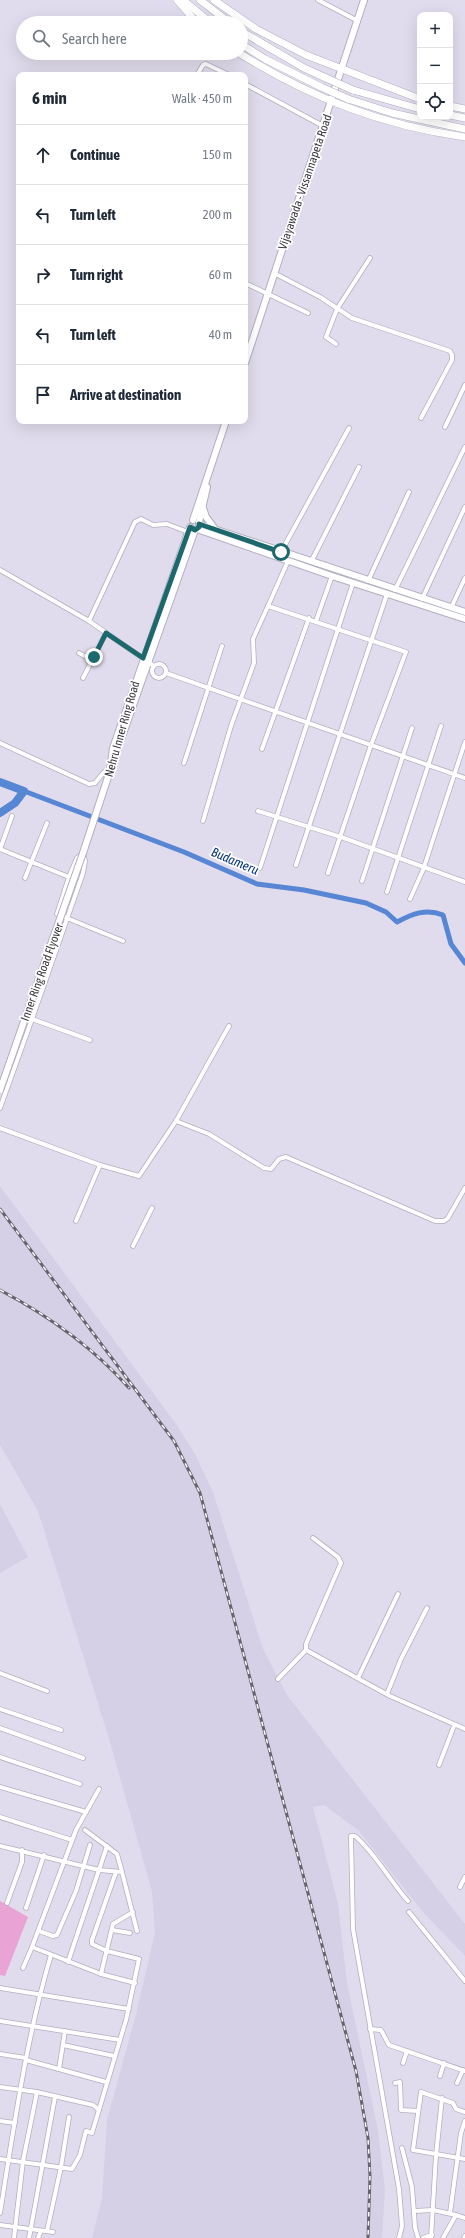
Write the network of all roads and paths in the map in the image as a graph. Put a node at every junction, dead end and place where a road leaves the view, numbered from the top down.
1 (177, 0) edge
2 (183, 0) edge
3 (200, 0) edge
4 (214, 0) edge
5 (318, 0) edge
6 (364, 0) edge
7 (191, 16) edge
8 (202, 16) edge
9 (221, 16) edge
10 (235, 16) edge
11 (358, 21) junction
12 (248, 24) edge
13 (248, 35) edge
14 (248, 48) edge
15 (248, 58) edge
16 (342, 71) junction
17 (198, 72) edge
18 (223, 72) edge
19 (248, 86) edge
20 (417, 98) edge
21 (332, 103) junction
22 (453, 107) edge
23 (417, 108) edge
24 (465, 109) edge
25 (453, 116) edge
26 (465, 118) edge
27 (323, 126) junction
28 (465, 129) edge
29 (465, 137) edge
30 (370, 258) dead end
31 (274, 274) junction
32 (248, 284) edge
33 (267, 293) junction
34 (337, 309) junction
35 (308, 313) dead end
36 (336, 344) dead end
37 (248, 353) edge
38 (464, 388) edge
39 (421, 418) dead end
40 (225, 424) edge
41 (445, 427) dead end
42 (349, 428) dead end
43 (465, 447) edge
44 (359, 467) dead end
45 (209, 474) junction
46 (409, 492) dead end
47 (465, 507) edge
48 (203, 508) junction
49 (194, 526) junction
50 (215, 529) junction
51 (205, 532) junction
52 (192, 539) junction
53 (281, 552) junction
54 (288, 561) junction
55 (311, 562) junction
56 (0, 570) edge
57 (332, 576) junction
58 (465, 578) edge
59 (367, 581) junction
60 (353, 583) junction
61 (395, 591) junction
62 (387, 594) junction
63 (422, 599) junction
64 (268, 606) junction
65 (451, 608) junction
66 (465, 612) edge
67 (309, 618) junction
68 (465, 619) edge
69 (89, 621) junction
70 (316, 621) junction
71 (337, 628) junction
72 (106, 633) junction
73 (372, 640) junction
74 (222, 646) dead end
75 (79, 654) dead end
76 (143, 658) junction
77 (92, 660) junction
78 (149, 662) junction
79 (154, 666) junction
80 (166, 673) junction
81 (83, 678) dead end
82 (207, 687) junction
83 (240, 699) junction
84 (275, 711) junction
85 (308, 723) junction
86 (441, 726) dead end
87 (412, 728) dead end
88 (340, 734) junction
89 (465, 742) edge
90 (0, 743) edge
91 (370, 745) junction
92 (262, 749) dead end
93 (402, 757) junction
94 (184, 763) dead end
95 (427, 765) junction
96 (110, 771) junction
97 (453, 774) junction
98 (465, 778) edge
99 (258, 811) dead end
100 (12, 816) dead end
101 (277, 817) junction
102 (203, 821) dead end
103 (46, 823) dead end
104 (308, 827) junction
105 (341, 837) junction
106 (0, 849) edge
107 (372, 849) junction
108 (83, 853) junction
109 (397, 859) junction
110 (32, 861) junction
111 (296, 865) dead end
112 (260, 868) dead end
113 (424, 868) junction
114 (328, 873) dead end
115 (69, 876) junction
116 (25, 878) dead end
117 (362, 881) dead end
118 (465, 882) edge
119 (387, 892) dead end
120 (410, 899) dead end
121 (67, 918) junction
122 (123, 941) dead end
123 (32, 1019) junction
124 (229, 1026) dead end
125 (90, 1040) dead end
126 (0, 1090) edge
127 (0, 1108) edge
128 (176, 1121) junction
129 (0, 1128) edge
130 (100, 1165) junction
131 (465, 1188) edge
132 (152, 1208) dead end
133 (76, 1221) dead end
134 (133, 1246) dead end
135 (313, 1538) dead end
136 (398, 1594) dead end
137 (427, 1608) dead end
138 (306, 1650) junction
139 (0, 1673) edge
140 (278, 1678) dead end
141 (358, 1678) junction
142 (48, 1691) dead end
143 (386, 1694) junction
144 (0, 1709) edge
145 (454, 1726) junction
146 (0, 1728) edge
147 (61, 1730) dead end
148 (465, 1730) edge
149 (0, 1757) edge
150 (82, 1758) dead end
151 (439, 1764) dead end
152 (80, 1784) dead end
153 (0, 1787) edge
154 (99, 1789) dead end
155 (86, 1812) junction
156 (0, 1817) edge
157 (85, 1830) dead end
158 (72, 1840) junction
159 (90, 1845) dead end
160 (0, 1846) edge
161 (107, 1846) junction
162 (22, 1850) junction
163 (44, 1855) junction
164 (65, 1861) junction
165 (84, 1866) junction
166 (100, 1870) junction
167 (116, 1872) junction
168 (122, 1872) junction
169 (465, 1878) edge
170 (460, 1887) dead end
171 (408, 1901) dead end
172 (7, 1903) dead end
173 (26, 1908) dead end
174 (133, 1912) junction
175 (409, 1912) dead end
176 (112, 1930) junction
177 (137, 1930) dead end
178 (39, 1931) junction
179 (130, 1933) dead end
180 (32, 1947) junction
181 (107, 1951) junction
182 (51, 1955) junction
183 (68, 1962) junction
184 (23, 1968) dead end
185 (101, 1974) junction
186 (465, 1981) edge
187 (135, 1983) junction
188 (0, 1988) edge
189 (39, 1994) junction
190 (129, 2009) junction
191 (0, 2021) edge
192 (33, 2026) junction
193 (370, 2029) junction
194 (65, 2031) junction
195 (120, 2040) junction
196 (63, 2045) junction
197 (407, 2051) junction
198 (0, 2054) edge
199 (114, 2056) junction
200 (26, 2059) junction
201 (403, 2063) dead end
202 (444, 2063) junction
203 (59, 2069) junction
204 (464, 2071) edge
205 (440, 2076) dead end
206 (106, 2082) junction
207 (395, 2083) dead end
208 (457, 2083) dead end
209 (0, 2087) edge
210 (21, 2090) junction
211 (37, 2092) junction
212 (55, 2097) junction
213 (442, 2098) junction
214 (99, 2110) junction
215 (418, 2111) junction
216 (465, 2112) edge
217 (69, 2117) dead end
218 (0, 2121) edge
219 (465, 2121) edge
220 (15, 2123) junction
221 (402, 2148) dead end
222 (436, 2155) junction
223 (458, 2158) junction
224 (0, 2159) edge
225 (465, 2159) edge
226 (9, 2160) junction
227 (23, 2161) junction
228 (44, 2166) junction
229 (61, 2167) junction
230 (433, 2210) junction
231 (414, 2211) junction
232 (450, 2213) junction
233 (0, 2214) edge
234 (456, 2215) junction
235 (465, 2218) edge
236 (0, 2225) edge
237 (16, 2226) junction
238 (30, 2228) junction
239 (41, 2231) junction
240 (47, 2231) junction
241 (53, 2232) dead end
242 (432, 2237) edge
243 (14, 2238) edge
244 (29, 2238) edge
245 (38, 2238) edge
246 (399, 2238) edge
247 (418, 2238) edge
248 (423, 2238) edge
249 (443, 2238) edge

1 - 7 highway
2 - 8 highway
3 - 9 highway
4 - 10 highway
5 - 11 street
6 - 11 main road, Vijayawada - Vissannapeta Road
11 - 16 main road, Vijayawada - Vissannapeta Road
12 - 16 highway
13 - 23 highway, bridge
14 - 28 highway, bridge
15 - 21 highway
16 - 20 highway
16 - 21 main road, Vijayawada - Vissannapeta Road
17 - 18 street
19 - 27 street
21 - 27 main road, Vijayawada - Vissannapeta Road
21 - 29 highway
22 - 24 highway
25 - 26 highway
27 - 31 main road, Vijayawada - Vissannapeta Road
30 - 34 street
31 - 33 main road, Vijayawada - Vissannapeta Road
31 - 34 street
32 - 33 street
33 - 35 street
33 - 37 main road, Vijayawada - Vissannapeta Road
34 - 36 street
34 - 39 street
38 - 41 street
40 - 45 main road
42 - 53 street
43 - 61 street
44 - 55 street
45 - 48 main road
45 - 49 main road
46 - 59 street
47 - 63 street
48 - 49 main road
48 - 50 main road
49 - 50 main road
49 - 51 main road
49 - 52 main road
49 - 69 street
49 - 76 main road, Nehru Inner Ring Road
50 - 53 main road
51 - 52 main road
51 - 54 main road
52 - 78 main road
53 - 55 main road
54 - 57 main road
54 - 64 street
55 - 59 main road
56 - 69 street
57 - 60 main road
57 - 70 street
58 - 65 street
59 - 61 main road
60 - 62 main road
60 - 71 street
61 - 63 main road
62 - 68 main road
62 - 73 street
63 - 65 main road
64 - 67 street
64 - 83 street
65 - 66 main road
67 - 70 street
67 - 84 street
69 - 72 street
70 - 71 street
71 - 73 street
71 - 85 street
72 - 76 street
72 - 77 street
73 - 88 street
73 - 91 street
74 - 82 street
75 - 77 street
76 - 78 street
76 - 96 main road, Nehru Inner Ring Road
77 - 81 street
78 - 79 street
78 - 96 main road
79 - 80 street
79 - 80 street
80 - 82 street
82 - 83 street
82 - 94 street
83 - 84 street
83 - 102 street
84 - 85 street
84 - 92 street
85 - 88 street
85 - 101 street
86 - 95 street
87 - 93 street
88 - 91 street
88 - 104 street
89 - 97 street
90 - 96 street
91 - 93 street
91 - 105 street
93 - 95 street
93 - 107 street
95 - 97 street
95 - 109 street
96 - 108 main road, Nehru Inner Ring Road
97 - 98 street
97 - 113 street
99 - 101 street
100 - 106 street
101 - 104 street
101 - 112 street
103 - 110 street
104 - 105 street
104 - 111 street
105 - 107 street
105 - 114 street
106 - 110 street
107 - 109 street
107 - 117 street
108 - 115 street
108 - 121 street
108 - 126 main road, Inner Ring Road Flyover, bridge
109 - 113 street
109 - 119 street
110 - 115 street
110 - 116 street
113 - 118 street
113 - 120 street
115 - 121 street
121 - 122 street
121 - 123 street
123 - 125 street
123 - 127 street
124 - 128 street
128 - 130 street
128 - 131 street
129 - 130 street
130 - 133 street
132 - 134 street
135 - 138 street
136 - 141 street
137 - 143 street
138 - 140 street
138 - 141 street
139 - 142 street
141 - 143 street
143 - 145 street
144 - 147 street
145 - 148 street
145 - 151 street
146 - 150 street
149 - 152 street
153 - 155 street
154 - 155 street
155 - 158 street
156 - 158 street
157 - 161 street
158 - 164 street
159 - 165 street
160 - 162 street
161 - 166 street
161 - 168 street
162 - 163 street
162 - 172 street
163 - 164 street
163 - 173 street
164 - 165 street
164 - 178 street
165 - 166 street
165 - 178 street
166 - 167 street
166 - 183 street
167 - 168 street
167 - 181 street
168 - 174 street
169 - 170 street
171 - 193 street
174 - 176 street
174 - 177 street
175 - 186 street
176 - 179 street
176 - 181 street
178 - 180 street
180 - 182 street
180 - 184 street
181 - 185 street
181 - 187 street
182 - 183 street
182 - 189 street
183 - 185 street
185 - 187 street
187 - 190 street
188 - 189 street
189 - 190 street
189 - 192 street
190 - 195 street
191 - 192 street
192 - 194 street
192 - 200 street
193 - 197 street
193 - 246 street
194 - 195 street
194 - 196 street
195 - 199 street
196 - 199 street
196 - 203 street
197 - 201 street
197 - 202 street
198 - 200 street
199 - 206 street
200 - 203 street
200 - 210 street
202 - 204 street
202 - 205 street
203 - 206 street
204 - 208 street
206 - 214 street
207 - 215 street
209 - 210 street
210 - 211 street
210 - 220 street
211 - 212 street
211 - 227 street
212 - 214 street
212 - 228 street
213 - 215 street
213 - 216 street
213 - 222 street
214 - 229 street
215 - 222 street
217 - 229 street
218 - 220 street
219 - 223 street
220 - 226 street
221 - 231 street
222 - 223 street
222 - 230 street
223 - 225 street
223 - 232 street
224 - 226 street
226 - 227 street
226 - 233 street
227 - 228 street
227 - 237 street
228 - 229 street
228 - 238 street
229 - 240 street
230 - 231 street
230 - 232 street
230 - 242 street
231 - 247 street
232 - 234 street
234 - 235 street
234 - 249 street
236 - 237 street
237 - 238 street
237 - 243 street
238 - 239 street
238 - 244 street
239 - 240 street
239 - 245 street
240 - 241 street
242 - 248 street

